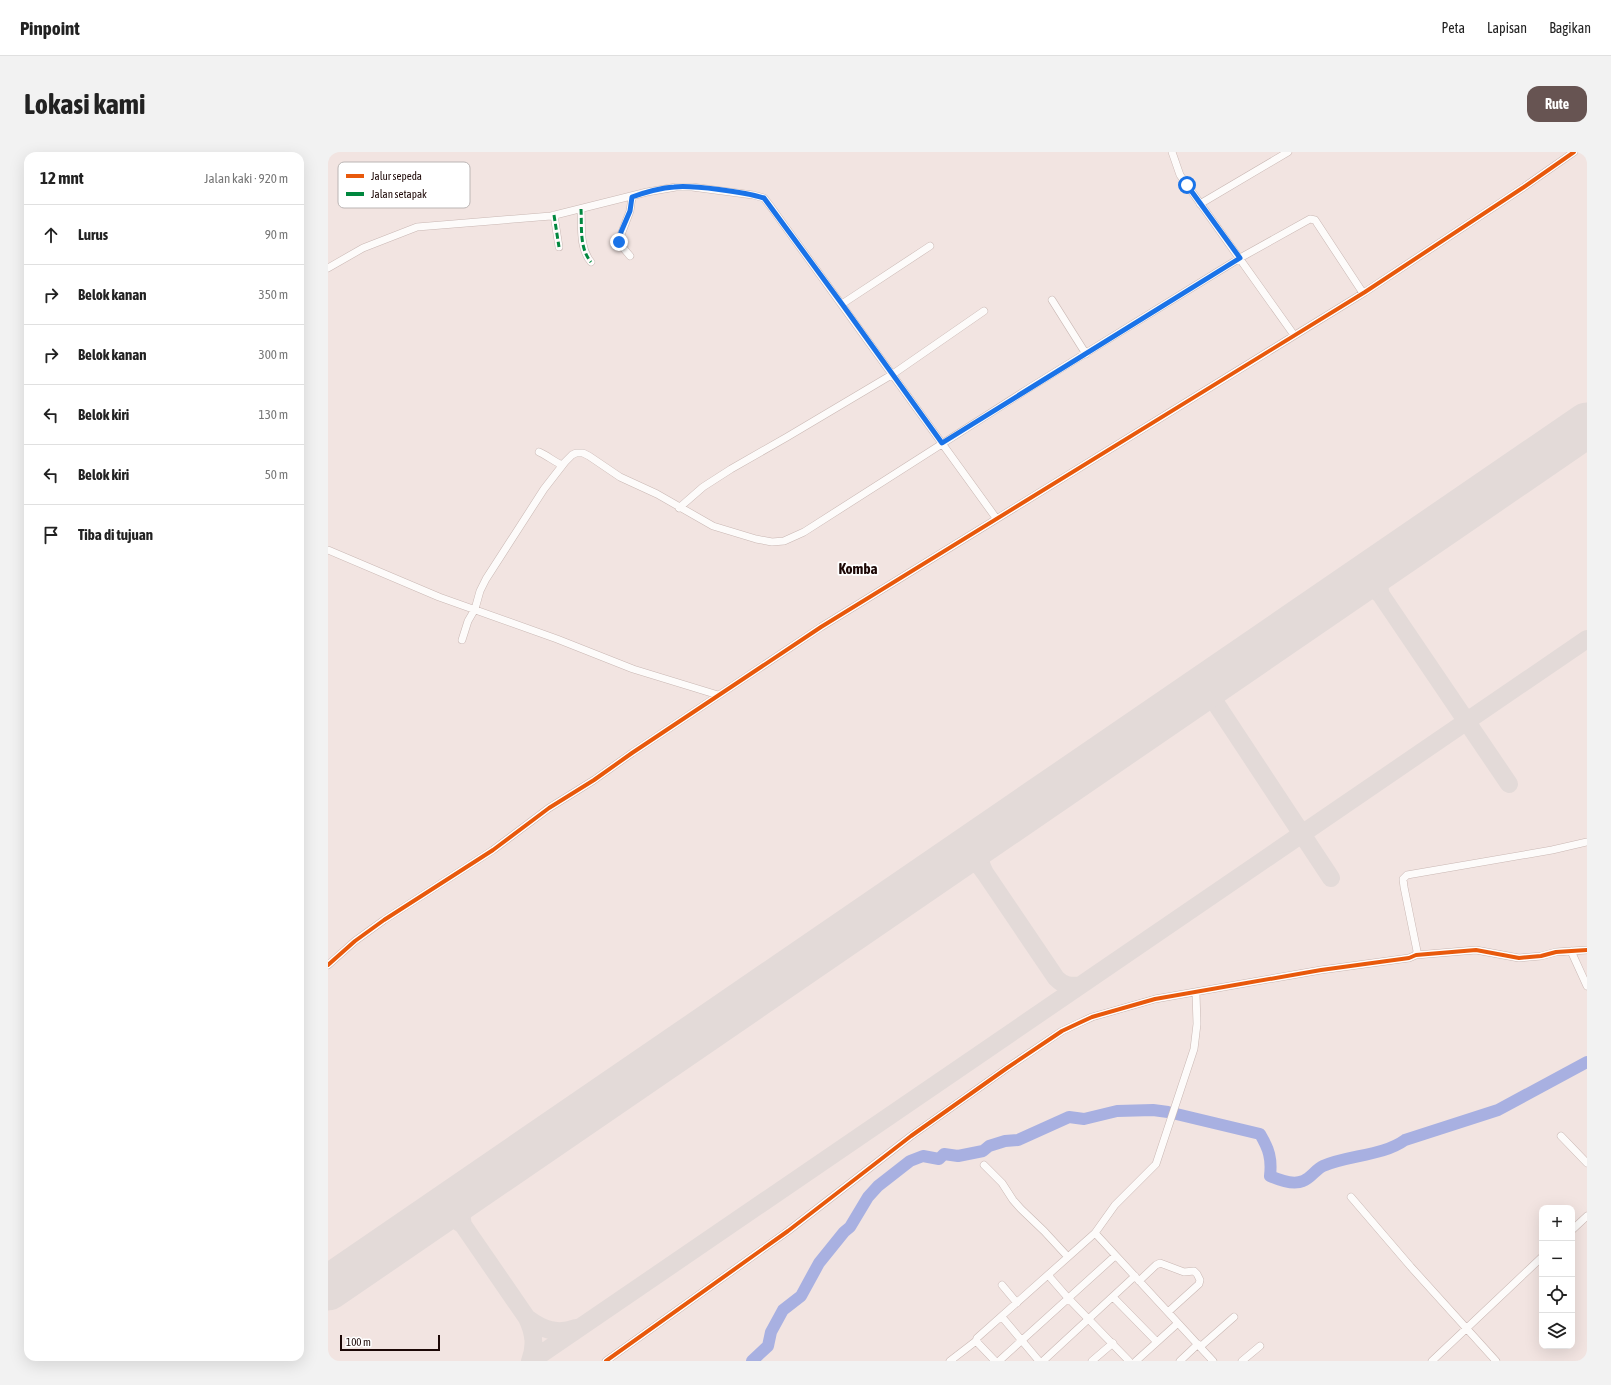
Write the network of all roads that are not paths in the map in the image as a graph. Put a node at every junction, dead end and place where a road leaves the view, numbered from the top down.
1 (1172, 152) edge
2 (1288, 152) edge
3 (1574, 152) edge
4 (632, 197) junction
5 (1200, 204) junction
6 (581, 209) junction
7 (554, 215) junction
8 (930, 246) dead end
9 (559, 247) dead end
10 (630, 256) dead end
11 (1240, 258) junction
12 (591, 262) dead end
13 (328, 268) edge
14 (1363, 293) junction
15 (1052, 300) dead end
16 (842, 304) junction
17 (984, 311) dead end
18 (1294, 335) junction
19 (1086, 354) junction
20 (893, 374) junction
21 (942, 443) junction
22 (539, 452) dead end
23 (562, 465) junction
24 (679, 508) junction
25 (996, 518) junction
26 (328, 550) edge
27 (475, 609) junction
28 (462, 640) dead end
29 (718, 695) junction
30 (1587, 842) edge
31 (1587, 950) edge
32 (1571, 951) junction
33 (1416, 955) junction
34 (328, 965) edge
35 (1587, 986) edge
36 (1196, 992) junction
37 (1561, 1136) dead end
38 (1587, 1163) edge
39 (984, 1165) dead end
40 (1351, 1197) dead end
41 (1587, 1216) edge
42 (1575, 1227) edge
43 (1095, 1233) junction
44 (1115, 1256) junction
45 (1068, 1257) junction
46 (1539, 1260) edge
47 (1048, 1275) junction
48 (1137, 1278) junction
49 (1002, 1285) dead end
50 (1113, 1297) junction
51 (1068, 1298) junction
52 (1017, 1303) junction
53 (1168, 1312) junction
54 (1002, 1317) junction
55 (1234, 1317) dead end
56 (1089, 1320) junction
57 (1178, 1323) junction
58 (1467, 1328) junction
59 (976, 1341) junction
60 (1022, 1341) junction
61 (1157, 1342) junction
62 (1113, 1344) junction
63 (1199, 1346) junction
64 (1260, 1346) dead end
65 (606, 1361) edge
66 (950, 1361) edge
67 (995, 1361) edge
68 (999, 1361) edge
69 (1039, 1361) edge
70 (1042, 1361) edge
71 (1092, 1361) edge
72 (1129, 1361) edge
73 (1136, 1361) edge
74 (1180, 1361) edge
75 (1213, 1361) edge
76 (1242, 1361) edge
77 (1432, 1361) edge
78 (1496, 1361) edge

1 - 5 street
2 - 5 street
3 - 14 street
4 - 6 street
4 - 10 street
4 - 16 street
5 - 11 street
6 - 7 street
6 - 12 street
7 - 9 street
7 - 13 street
8 - 16 street
11 - 14 street
11 - 18 street
11 - 19 street
14 - 18 street
15 - 19 street
16 - 20 street
17 - 20 street
18 - 25 street
19 - 21 street
20 - 21 street
20 - 24 street
21 - 24 street
21 - 25 street
22 - 23 street
23 - 24 street
23 - 27 street
25 - 29 street
26 - 27 street
27 - 28 street
27 - 29 street
29 - 34 street
30 - 33 street
31 - 32 street
32 - 33 street
32 - 35 street
33 - 36 street
36 - 43 street
36 - 65 street
37 - 38 street
39 - 45 street
40 - 58 street
41 - 42 street
43 - 44 street
43 - 45 street
44 - 48 street
44 - 51 street
45 - 47 street
46 - 58 street
47 - 51 street
47 - 52 street
48 - 50 street
48 - 53 street
48 - 53 street
49 - 52 street
50 - 56 street
50 - 61 street
51 - 56 street
51 - 60 street
52 - 54 street
53 - 57 street
54 - 59 street
54 - 60 street
55 - 63 street
56 - 62 street
56 - 70 street
57 - 61 street
57 - 63 street
58 - 77 street
58 - 78 street
59 - 66 street
59 - 67 street
60 - 68 street
60 - 69 street
61 - 73 street
62 - 71 street
62 - 72 street
63 - 74 street
63 - 75 street
64 - 76 street

